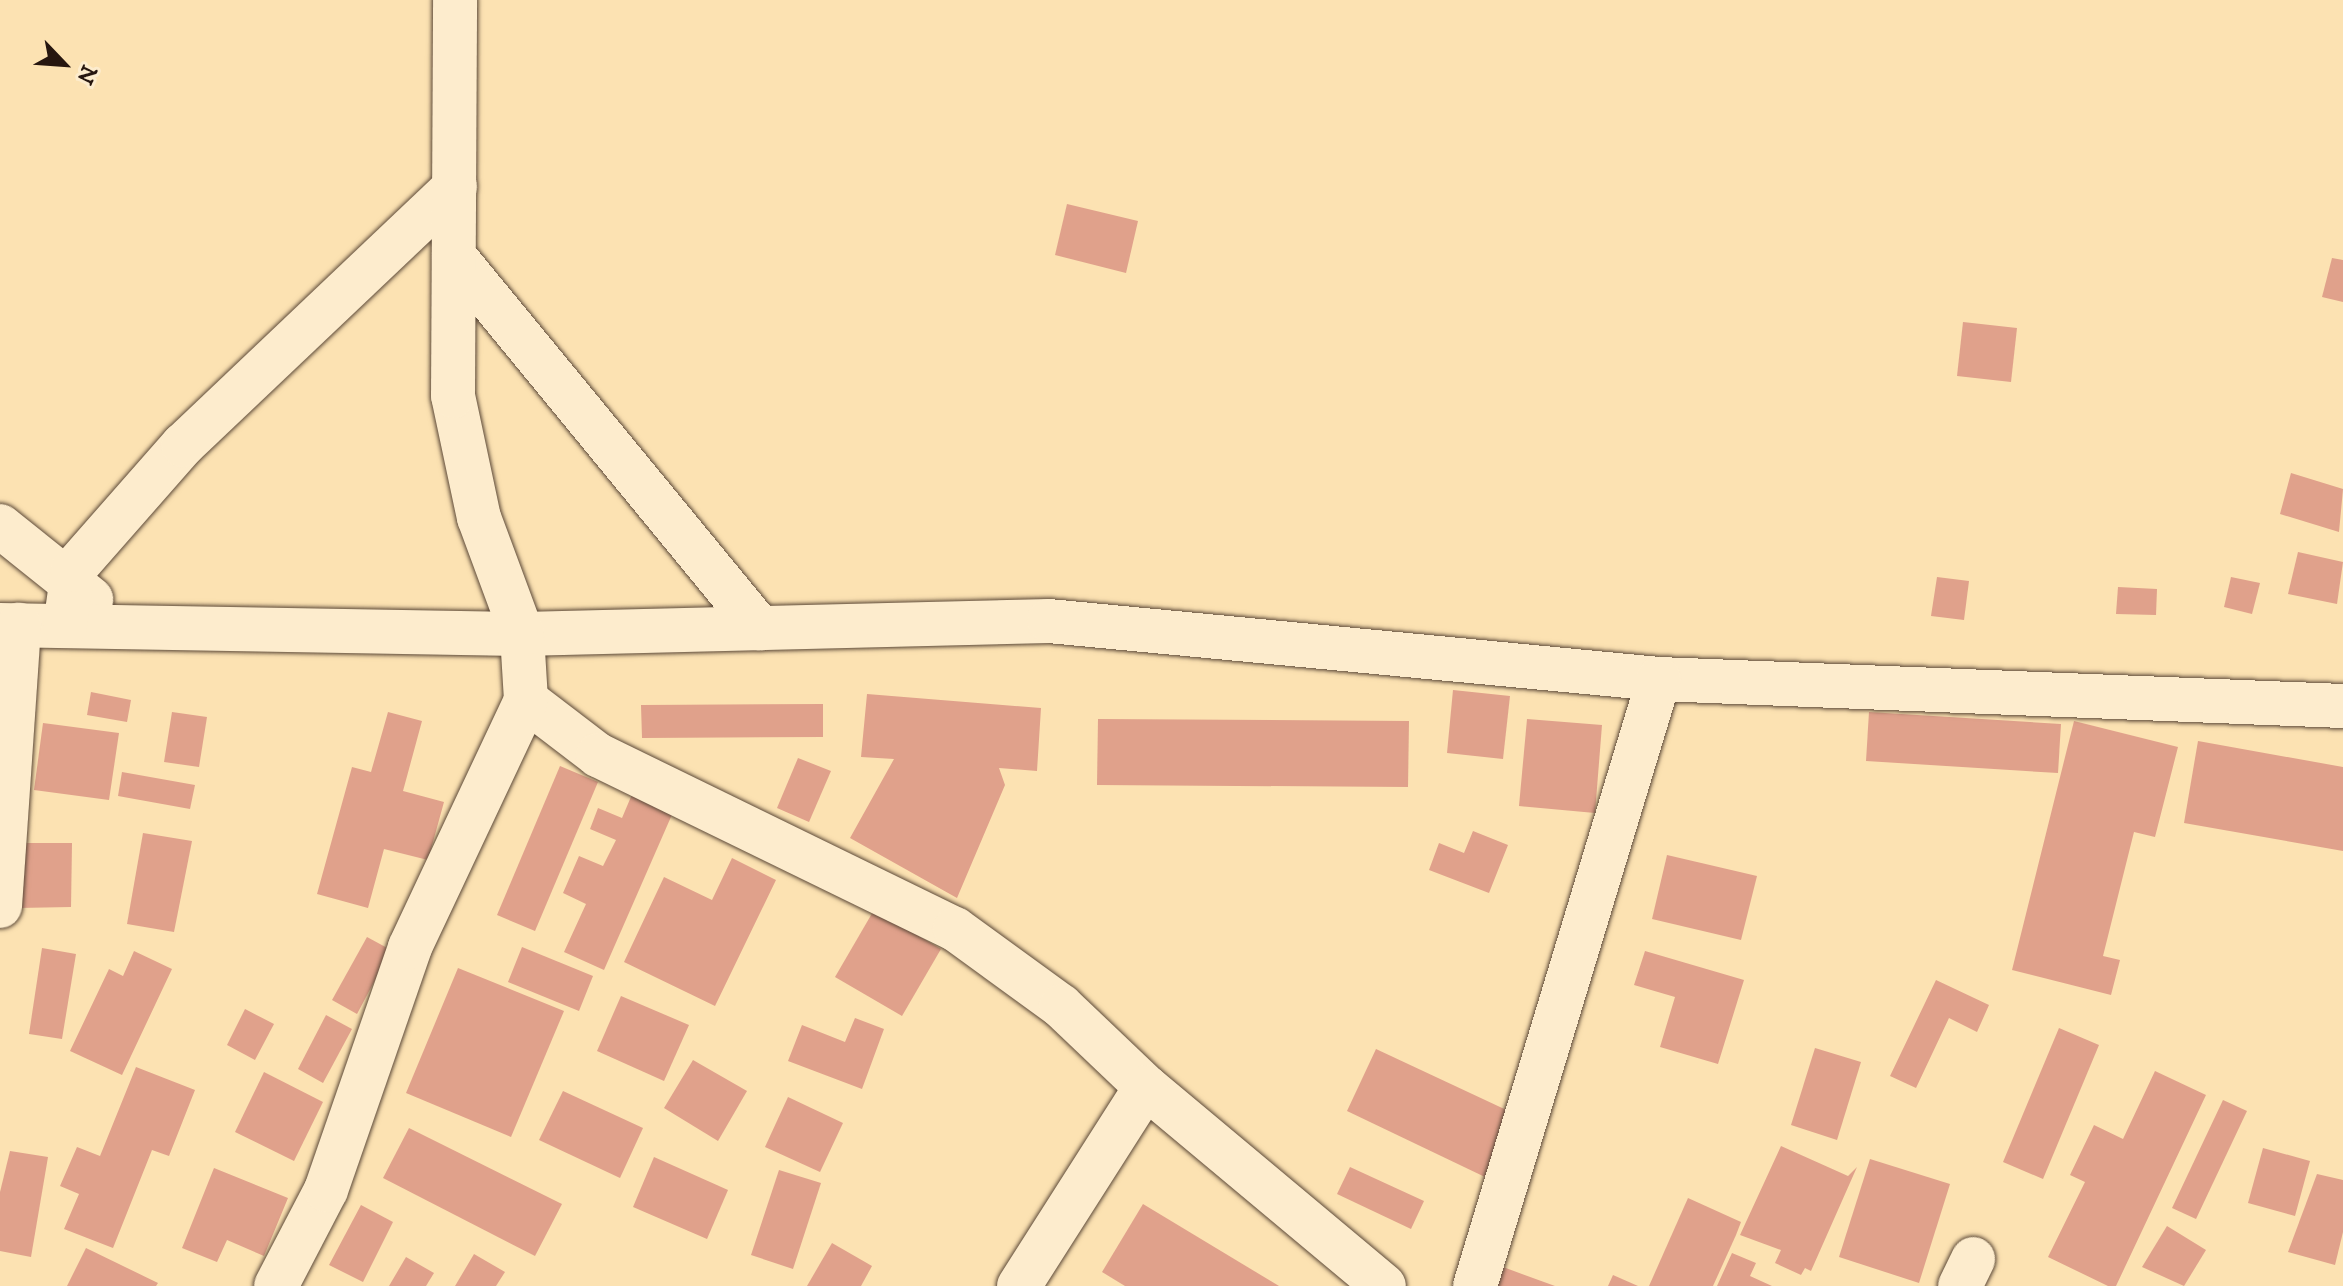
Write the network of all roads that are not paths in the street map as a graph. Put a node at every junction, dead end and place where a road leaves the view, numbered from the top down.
1 (455, 0) edge
2 (455, 187) junction
3 (454, 256) junction
4 (0, 526) edge
5 (71, 582) junction
6 (9, 625) edge
7 (65, 626) junction
8 (128, 627) junction
9 (760, 628) junction
10 (522, 634) junction
11 (1659, 679) junction
12 (526, 700) junction
13 (2343, 706) edge
14 (0, 906) edge
15 (1146, 1087) junction
16 (276, 1286) edge
17 (1019, 1286) edge
18 (1384, 1286) edge
19 (1475, 1286) edge

1 - 2 street
2 - 3 street
2 - 5 street
3 - 9 street
3 - 10 street
4 - 5 street
5 - 7 street
5 - 8 street
6 - 7 street
6 - 14 street
7 - 8 street
8 - 10 street
9 - 10 street
9 - 11 street
10 - 12 street
11 - 13 street
11 - 19 street
12 - 15 street
12 - 16 street
15 - 17 street
15 - 18 street

